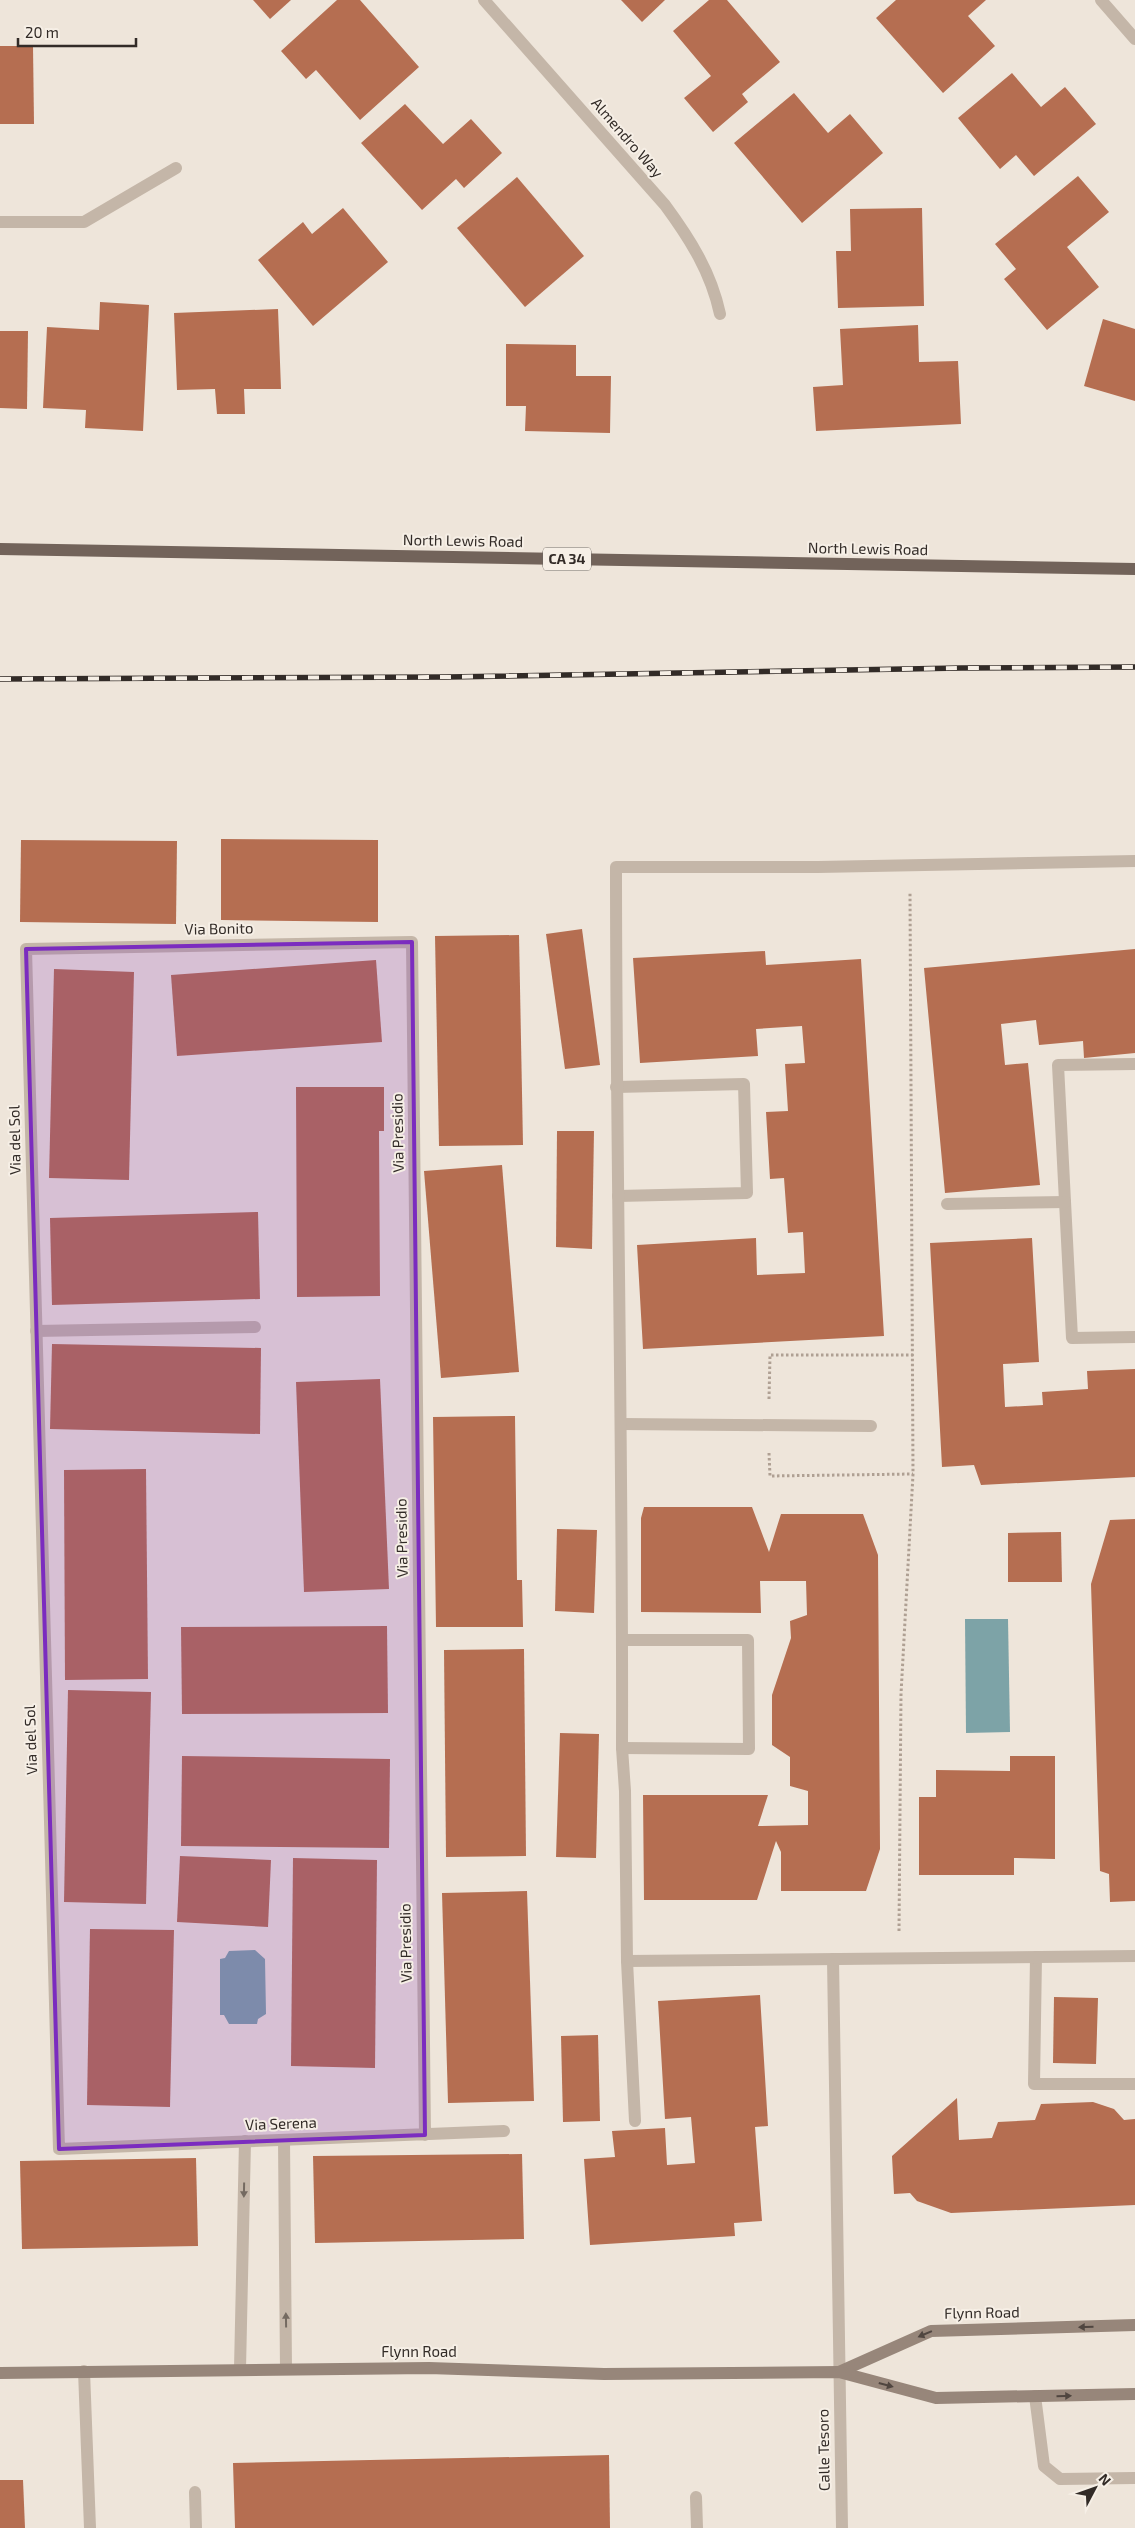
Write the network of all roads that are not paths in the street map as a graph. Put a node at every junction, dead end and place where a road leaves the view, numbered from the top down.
1 (484, 0) edge
2 (1101, 0) edge
3 (1135, 39) edge
4 (176, 168) dead end
5 (0, 222) edge
6 (720, 314) dead end
7 (0, 549) edge
8 (1135, 569) edge
9 (1135, 861) edge
10 (412, 942) joint
11 (26, 949) joint
12 (1135, 1064) edge
13 (616, 1087) junction
14 (618, 1196) junction
15 (1065, 1202) junction
16 (947, 1204) dead end
17 (255, 1327) dead end
18 (36, 1331) junction
19 (1135, 1337) edge
20 (622, 1424) junction
21 (871, 1426) dead end
22 (622, 1640) junction
23 (622, 1748) junction
24 (1135, 1956) edge
25 (1036, 1957) junction
26 (834, 1959) junction
27 (627, 1961) junction
28 (1135, 2084) edge
29 (635, 2121) dead end
30 (504, 2131) dead end
31 (424, 2135) junction
32 (284, 2140) junction
33 (245, 2141) junction
34 (58, 2149) joint
35 (1135, 2325) edge
36 (240, 2369) junction
37 (286, 2369) junction
38 (84, 2371) junction
39 (839, 2372) junction
40 (0, 2374) edge
41 (1135, 2394) edge
42 (1035, 2396) junction
43 (1135, 2478) edge
44 (195, 2492) dead end
45 (696, 2497) dead end
46 (90, 2528) edge
47 (196, 2528) edge
48 (697, 2528) edge
49 (842, 2528) edge

1 - 6 street, Almendro Way
2 - 3 street
4 - 5 street
7 - 8 main road, North Lewis Road / CA 34
9 - 13 street
10 - 11 street, Via Bonito
10 - 31 street, Via Presidio
11 - 18 street, Via del Sol
12 - 15 street
13 - 14 street
13 - 14 street
14 - 20 street
15 - 16 street
15 - 19 street
17 - 18 street
18 - 34 street, Via del Sol
20 - 21 street
20 - 22 street
22 - 23 street
22 - 23 street
23 - 27 street
24 - 25 street
25 - 26 street
25 - 28 street
26 - 27 street
26 - 39 street, Calle Tesoro
27 - 29 street
30 - 31 street, Via Serena
31 - 32 street, Via Serena
32 - 33 street, Via Serena
37 -> 32 street
33 - 34 street, Via Serena
33 -> 36 street
35 -> 39 main road, Flynn Road
36 - 37 main road, Flynn Road
36 - 38 main road, Flynn Road
37 - 39 main road, Flynn Road
38 - 40 main road, Flynn Road
38 - 46 street
39 -> 42 main road, Flynn Road
39 - 49 street, Calle Tesoro
42 -> 41 main road, Flynn Road
42 - 43 street
44 - 47 street
45 - 48 street

